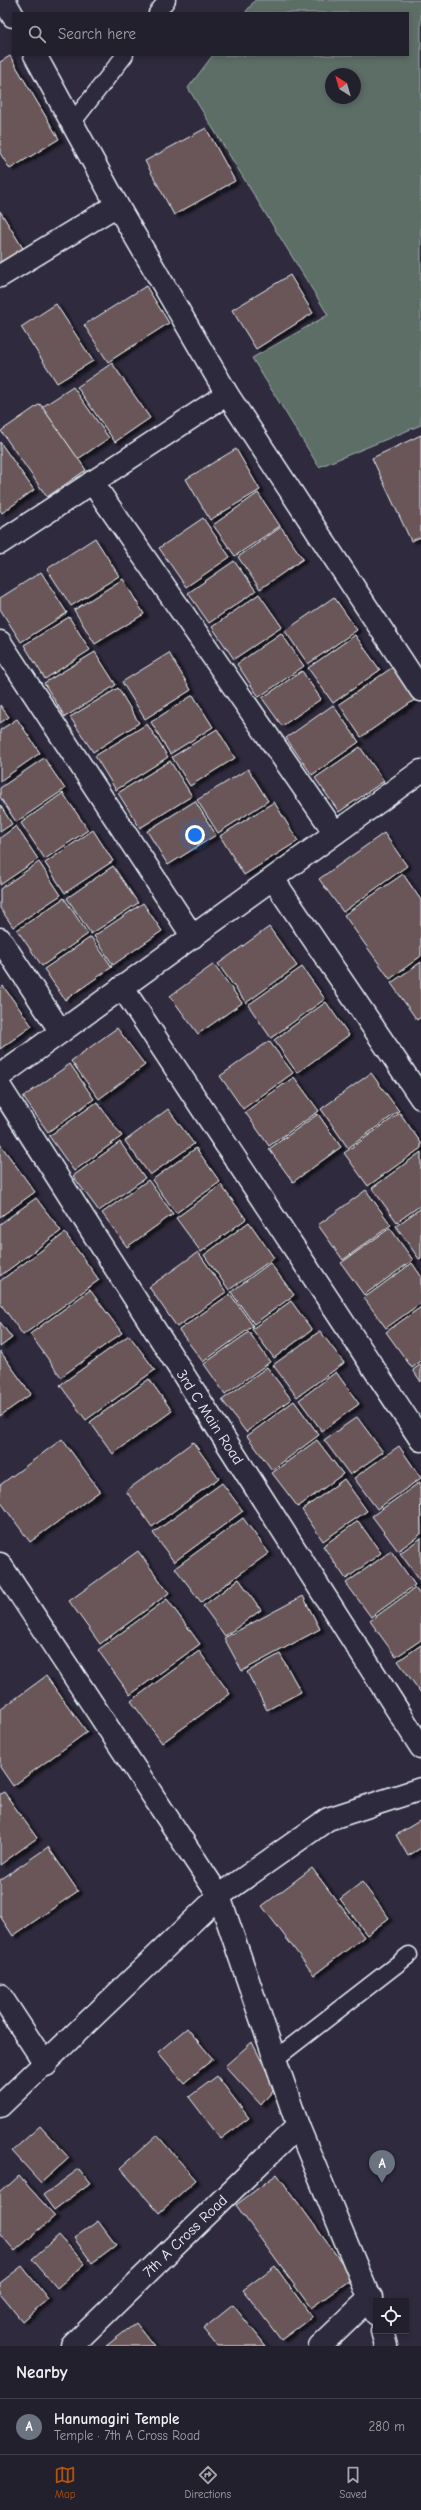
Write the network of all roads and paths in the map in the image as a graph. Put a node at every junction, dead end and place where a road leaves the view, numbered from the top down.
1 (167, 0) edge
2 (158, 12) edge
3 (36, 56) edge
4 (123, 56) edge
5 (72, 123) junction
6 (117, 205) junction
7 (0, 276) edge
8 (227, 394) junction
9 (92, 482) junction
10 (0, 543) edge
11 (0, 642) edge
12 (421, 690) edge
13 (421, 771) edge
14 (335, 833) junction
15 (273, 878) junction
16 (193, 937) junction
17 (0, 939) edge
18 (122, 987) junction
19 (62, 1032) junction
20 (0, 1076) edge
21 (0, 1088) edge
22 (421, 1098) edge
23 (421, 1440) edge
24 (0, 1564) edge
25 (421, 1747) edge
26 (421, 1789) edge
27 (219, 1896) junction
28 (409, 1955) dead end
29 (0, 1995) edge
30 (275, 2059) junction
31 (46, 2065) junction
32 (0, 2106) edge
33 (298, 2126) junction
34 (373, 2305) edge
35 (383, 2334) edge
36 (72, 2346) edge
37 (320, 2346) edge
38 (386, 2346) edge

1 - 2 lane
3 - 5 street
4 - 5 lane
5 - 6 street
6 - 7 street
6 - 8 street
8 - 9 street
8 - 12 street
9 - 10 street
9 - 14 street
11 - 16 street
13 - 14 street
14 - 15 street
15 - 16 street
15 - 22 street
16 - 18 street
17 - 19 street
18 - 19 street
18 - 23 street
19 - 20 street
21 - 25 street, 3rd C Main Road
24 - 27 street
26 - 27 street
27 - 30 street
27 - 31 street
28 - 30 lane
29 - 31 street
30 - 33 street
31 - 32 street
33 - 34 street
33 - 36 street, 7th A Cross Road
34 - 37 street
35 - 38 street

